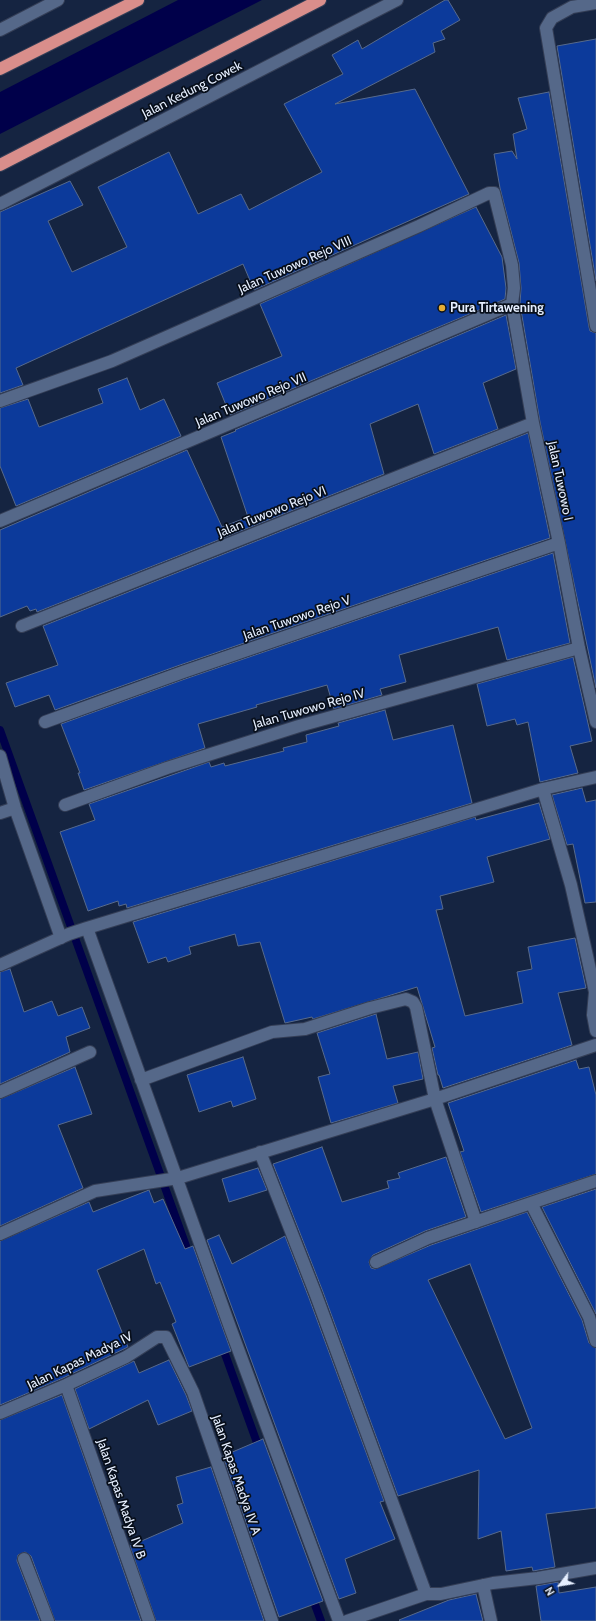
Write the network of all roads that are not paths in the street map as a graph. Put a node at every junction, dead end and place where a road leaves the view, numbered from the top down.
1 (58, 0) edge
2 (138, 0) edge
3 (320, 0) edge
4 (396, 0) edge
5 (596, 3) edge
6 (0, 30) edge
7 (0, 69) edge
8 (0, 165) edge
9 (0, 204) edge
10 (512, 304) junction
11 (596, 326) edge
12 (0, 401) edge
13 (533, 423) junction
14 (0, 522) edge
15 (559, 543) junction
16 (22, 626) dead end
17 (578, 648) junction
18 (590, 669) edge
19 (45, 722) dead end
20 (596, 722) edge
21 (0, 756) edge
22 (596, 778) edge
23 (543, 789) junction
24 (65, 805) dead end
25 (16, 808) junction
26 (0, 813) edge
27 (84, 929) junction
28 (65, 936) junction
29 (0, 965) edge
30 (595, 1014) edge
31 (596, 1031) edge
32 (596, 1045) edge
33 (90, 1052) dead end
34 (141, 1080) junction
35 (0, 1092) edge
36 (436, 1099) junction
37 (260, 1152) junction
38 (175, 1178) junction
39 (596, 1181) edge
40 (531, 1203) junction
41 (476, 1222) junction
42 (0, 1234) edge
43 (376, 1262) dead end
44 (169, 1340) joint
45 (596, 1341) edge
46 (66, 1386) junction
47 (0, 1413) edge
48 (24, 1559) dead end
49 (596, 1568) edge
50 (483, 1585) junction
51 (426, 1594) junction
52 (48, 1621) edge
53 (149, 1621) edge
54 (272, 1621) edge
55 (339, 1621) edge
56 (347, 1621) edge
57 (491, 1621) edge

1 - 6 street
2 - 7 highway
3 - 8 highway, Jalan Kedung Cowek
4 - 9 street, Jalan Kedung Cowek
5 - 11 street
10 - 12 street, Jalan Tuwowo Rejo VIII
10 - 13 street, Jalan Tuwowo I
10 - 14 street, Jalan Tuwowo Rejo VII
13 - 15 street, Jalan Tuwowo I
13 - 16 street, Jalan Tuwowo Rejo VI
15 - 17 street, Jalan Tuwowo I
15 - 19 street, Jalan Tuwowo Rejo V
17 - 18 street, Jalan Tuwowo I
17 - 24 street, Jalan Tuwowo Rejo IV
18 - 20 street, Jalan Tuwowo I
21 - 25 street
22 - 23 street
23 - 27 street
23 - 30 street
25 - 26 street
25 - 28 street
27 - 28 street
27 - 34 street
28 - 29 street
30 - 31 street
32 - 36 street
33 - 35 street
34 - 36 street
34 - 38 street
36 - 37 street
36 - 41 street
37 - 38 street
37 - 51 street
38 - 42 street
38 - 55 street
39 - 40 street
40 - 41 street
40 - 45 street
41 - 43 street
44 - 46 street, Jalan Kapas Madya IV
44 - 54 street, Jalan Kapas Madya IV A
46 - 47 street, Jalan Kapas Madya IV
46 - 53 street, Jalan Kapas Madya IV B
48 - 52 street
49 - 50 street
50 - 51 street
50 - 57 street
51 - 56 street

